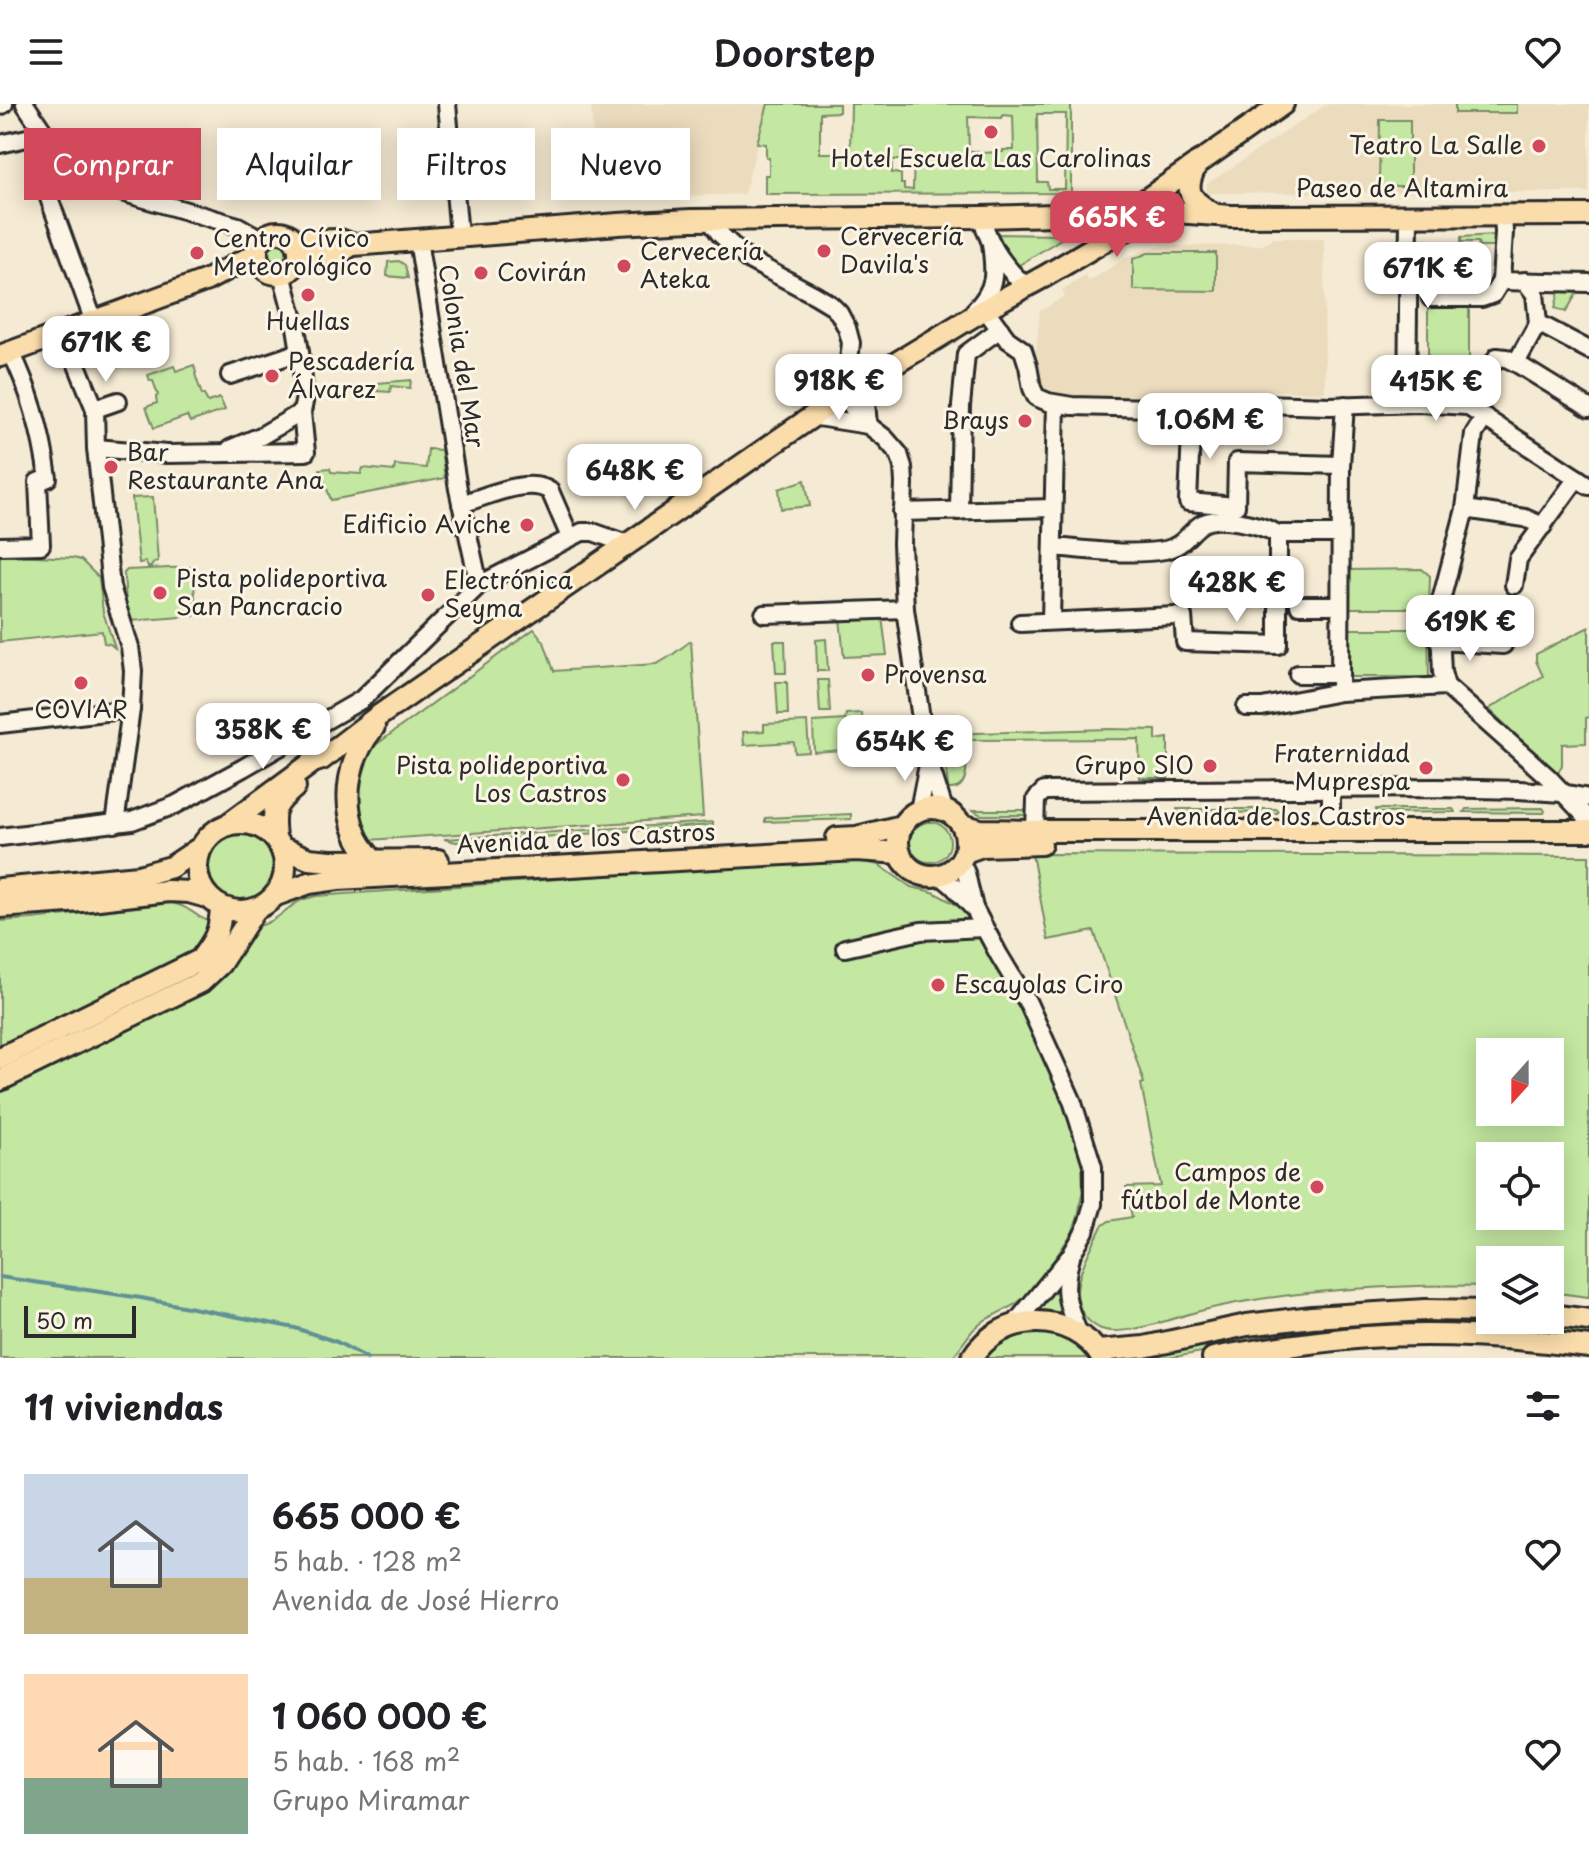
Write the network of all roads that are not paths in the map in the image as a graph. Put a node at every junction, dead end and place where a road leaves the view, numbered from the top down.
1 (25, 104) edge
2 (447, 104) edge
3 (1283, 104) edge
4 (41, 128) edge
5 (24, 139) edge
6 (0, 144) edge
7 (1198, 162) junction
8 (1166, 185) junction
9 (50, 200) edge
10 (150, 200) edge
11 (1175, 212) junction
12 (1128, 213) junction
13 (1216, 215) junction
14 (1409, 215) junction
15 (1503, 215) junction
16 (1589, 215) edge
17 (982, 217) junction
18 (710, 220) junction
19 (459, 235) junction
20 (418, 240) junction
21 (991, 243) junction
22 (297, 250) junction
23 (266, 260) junction
24 (1035, 281) junction
25 (1501, 281) junction
26 (1525, 281) junction
27 (1589, 283) edge
28 (1431, 298) dead end
29 (985, 309) junction
30 (965, 321) junction
31 (94, 322) junction
32 (1538, 323) junction
33 (1000, 329) junction
34 (64, 333) junction
35 (1589, 350) edge
36 (300, 352) junction
37 (5, 354) edge
38 (1516, 363) junction
39 (230, 375) dead end
40 (870, 379) junction
41 (845, 394) junction
42 (118, 401) dead end
43 (1407, 403) junction
44 (1056, 404) junction
45 (1345, 405) junction
46 (1467, 406) junction
47 (1589, 408) edge
48 (95, 409) junction
49 (1192, 409) junction
50 (302, 412) junction
51 (811, 416) junction
52 (1485, 417) junction
53 (868, 425) junction
54 (261, 444) junction
55 (96, 448) junction
56 (1341, 465) junction
57 (1583, 482) edge
58 (461, 504) junction
59 (1053, 508) junction
60 (1465, 509) junction
61 (959, 511) junction
62 (902, 512) junction
63 (1543, 526) junction
64 (1278, 534) junction
65 (1340, 534) junction
66 (570, 537) junction
67 (627, 544) junction
68 (0, 546) edge
69 (1053, 547) junction
70 (479, 585) junction
71 (1514, 585) dead end
72 (1299, 605) dead end
73 (1340, 605) junction
74 (905, 609) junction
75 (764, 614) dead end
76 (1051, 620) junction
77 (1020, 623) dead end
78 (1439, 641) junction
79 (1503, 645) dead end
80 (1298, 674) dead end
81 (1340, 674) junction
82 (1446, 686) junction
83 (1340, 692) junction
84 (1246, 707) dead end
85 (131, 709) junction
86 (389, 710) junction
87 (0, 724) edge
88 (1522, 756) junction
89 (322, 759) junction
90 (928, 763) junction
91 (1331, 788) junction
92 (1519, 790) junction
93 (1562, 793) junction
94 (1589, 798) edge
95 (944, 809) junction
96 (919, 810) junction
97 (1589, 820) edge
98 (115, 824) junction
99 (227, 825) junction
100 (962, 825) junction
101 (902, 826) junction
102 (1331, 830) junction
103 (1035, 831) junction
104 (1589, 831) edge
105 (0, 837) edge
106 (278, 843) junction
107 (1589, 843) edge
108 (201, 847) junction
109 (900, 853) junction
110 (962, 857) junction
111 (374, 862) junction
112 (940, 875) junction
113 (0, 889) edge
114 (276, 895) junction
115 (214, 902) junction
116 (0, 907) edge
117 (255, 910) junction
118 (975, 910) junction
119 (984, 928) junction
120 (845, 948) dead end
121 (0, 1058) edge
122 (0, 1080) edge
123 (1071, 1255) junction
124 (1476, 1311) edge
125 (1564, 1317) edge
126 (1589, 1320) edge
127 (1014, 1325) junction
128 (1078, 1332) junction
129 (1589, 1347) edge
130 (1100, 1354) edge
131 (972, 1358) edge
132 (1213, 1358) edge

1 - 4 street
2 - 19 street
3 - 7 main road
5 - 6 street
7 - 8 main road
7 - 13 main road
8 - 11 main road
8 - 12 main road
9 - 31 street
10 - 23 street
11 - 12 main road, Paseo de Altamira
11 - 13 main road, Paseo de Altamira
11 - 24 main road
12 - 17 main road, Paseo de Altamira
12 - 24 main road
13 - 14 main road, Paseo de Altamira
14 - 15 main road, Paseo de Altamira
14 - 43 street
15 - 16 main road, Paseo de Altamira
15 - 25 street
17 - 18 main road, Paseo de Altamira
17 - 21 street
18 - 19 main road, Paseo de Altamira
18 - 41 street
19 - 20 main road, Paseo de Altamira
20 - 22 main road, Paseo de Altamira
20 - 58 street, Colonia del Mar
21 - 24 street
21 - 30 street
22 - 23 main road
22 - 23 main road, Paseo de Altamira
23 - 31 main road
23 - 36 street
24 - 29 main road
25 - 26 street
25 - 28 street
26 - 27 street
26 - 32 street
29 - 30 main road
29 - 33 street
30 - 40 main road
31 - 34 main road
32 - 35 street
32 - 38 street
33 - 44 street
33 - 61 street
34 - 37 main road
34 - 48 street
36 - 39 street
36 - 50 street
37 - 68 street
38 - 46 street
38 - 47 street
40 - 41 main road
40 - 53 street
41 - 51 main road
41 - 53 street
42 - 48 street
43 - 45 street
43 - 46 street
44 - 49 street
44 - 59 street
45 - 49 street
45 - 56 street
46 - 52 street
48 - 55 street
49 - 56 street
50 - 54 street
50 - 54 street
51 - 53 street
51 - 67 main road
52 - 57 street
52 - 60 street
53 - 62 street
54 - 55 street
55 - 85 street
56 - 65 street
57 - 63 street
58 - 66 street
58 - 70 street, Colonia del Mar
59 - 61 street
59 - 69 street
60 - 63 street
60 - 78 street
61 - 62 street
62 - 74 street
63 - 71 street
64 - 65 street
64 - 69 street
64 - 76 street
65 - 73 street
66 - 67 street
66 - 70 street
67 - 86 main road
69 - 76 street
70 - 98 street
72 - 73 street
73 - 81 street
74 - 75 street
74 - 90 street
76 - 77 street
78 - 79 street
78 - 82 street
80 - 81 street
81 - 83 street
82 - 83 street
82 - 88 street
83 - 84 street
85 - 87 street
85 - 98 street
86 - 89 main road
86 - 111 main road
88 - 92 street
88 - 93 street
89 - 99 main road
89 - 106 main road
90 - 95 street
90 - 96 street
91 - 92 street, Avenida de los Castros
91 - 102 street, Avenida de los Castros
91 - 103 street, Avenida de los Castros
92 - 93 street, Avenida de los Castros
93 - 94 street, Avenida de los Castros
93 - 97 street
95 - 96 main road
95 - 100 main road
96 - 101 main road
98 - 105 street
99 - 106 main road
99 - 108 main road
100 - 103 main road, Avenida de los Castros
100 - 110 main road
101 - 109 main road
101 - 111 main road, Avenida de los Castros
102 - 103 main road, Avenida de los Castros
102 - 104 main road, Avenida de los Castros
106 - 111 main road, Avenida de los Castros
106 - 114 main road
107 - 110 main road, Avenida de los Castros
108 - 113 main road
108 - 115 main road
109 - 112 main road
109 - 114 main road, Avenida de los Castros
110 - 112 main road
110 - 118 street
112 - 118 street
114 - 117 main road
115 - 116 main road
115 - 117 main road
115 - 121 main road
117 - 122 main road
118 - 119 street
119 - 120 street
119 - 123 street
123 - 127 street
123 - 128 street
124 - 130 main road
125 - 126 main road
127 - 128 main road
127 - 131 main road
128 - 130 main road
129 - 132 main road

